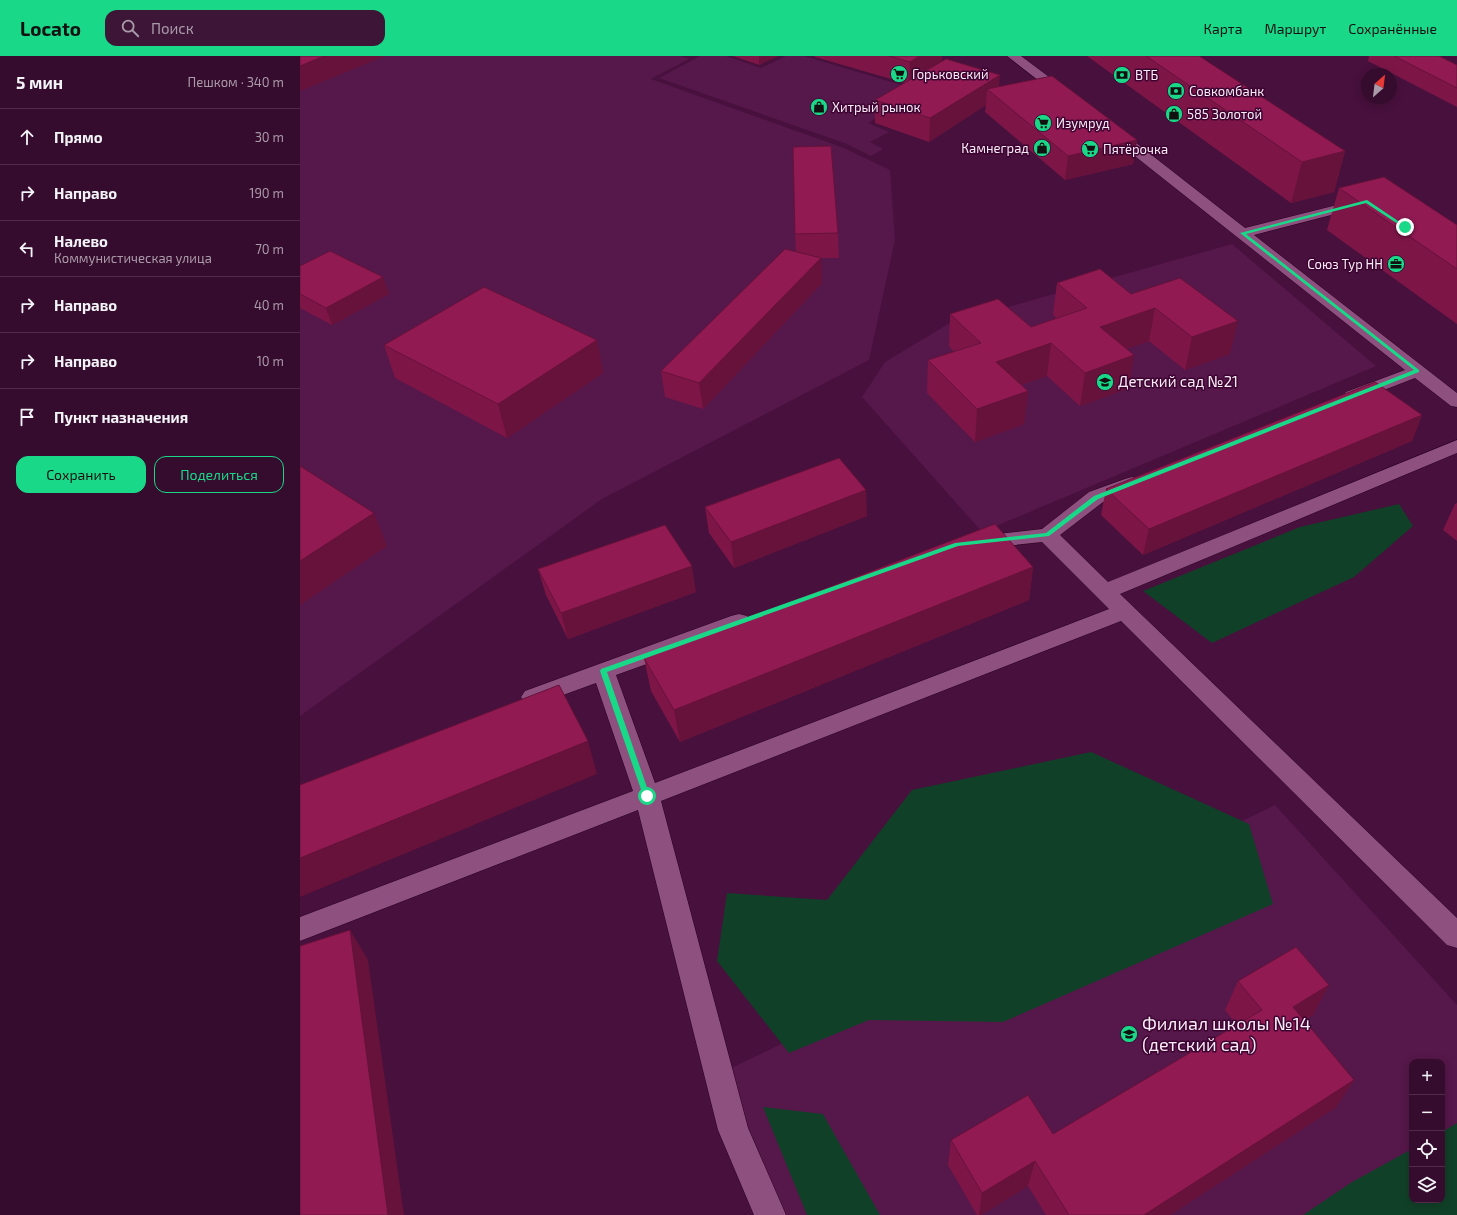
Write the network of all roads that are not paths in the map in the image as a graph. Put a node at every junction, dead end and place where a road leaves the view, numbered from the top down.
1 (1013, 56) edge
2 (1080, 106) edge
3 (1099, 120) edge
4 (1373, 206) edge
5 (1242, 233) junction
6 (1417, 371) junction
7 (1457, 402) edge
8 (1334, 404) edge
9 (1457, 446) edge
10 (1148, 477) edge
11 (1047, 535) junction
12 (957, 544) edge
13 (1105, 592) junction
14 (1125, 611) junction
15 (758, 615) edge
16 (603, 671) junction
17 (514, 705) edge
18 (647, 796) junction
19 (300, 929) edge
20 (1457, 936) edge
21 (770, 1215) edge

1 - 2 street
3 - 5 street
4 - 5 street
5 - 6 street
6 - 7 street
6 - 8 street
9 - 13 street
10 - 11 street
11 - 12 street
11 - 13 street
13 - 14 street
14 - 18 street
14 - 20 street
15 - 16 street
16 - 17 street
16 - 18 street
18 - 19 street
18 - 21 street

